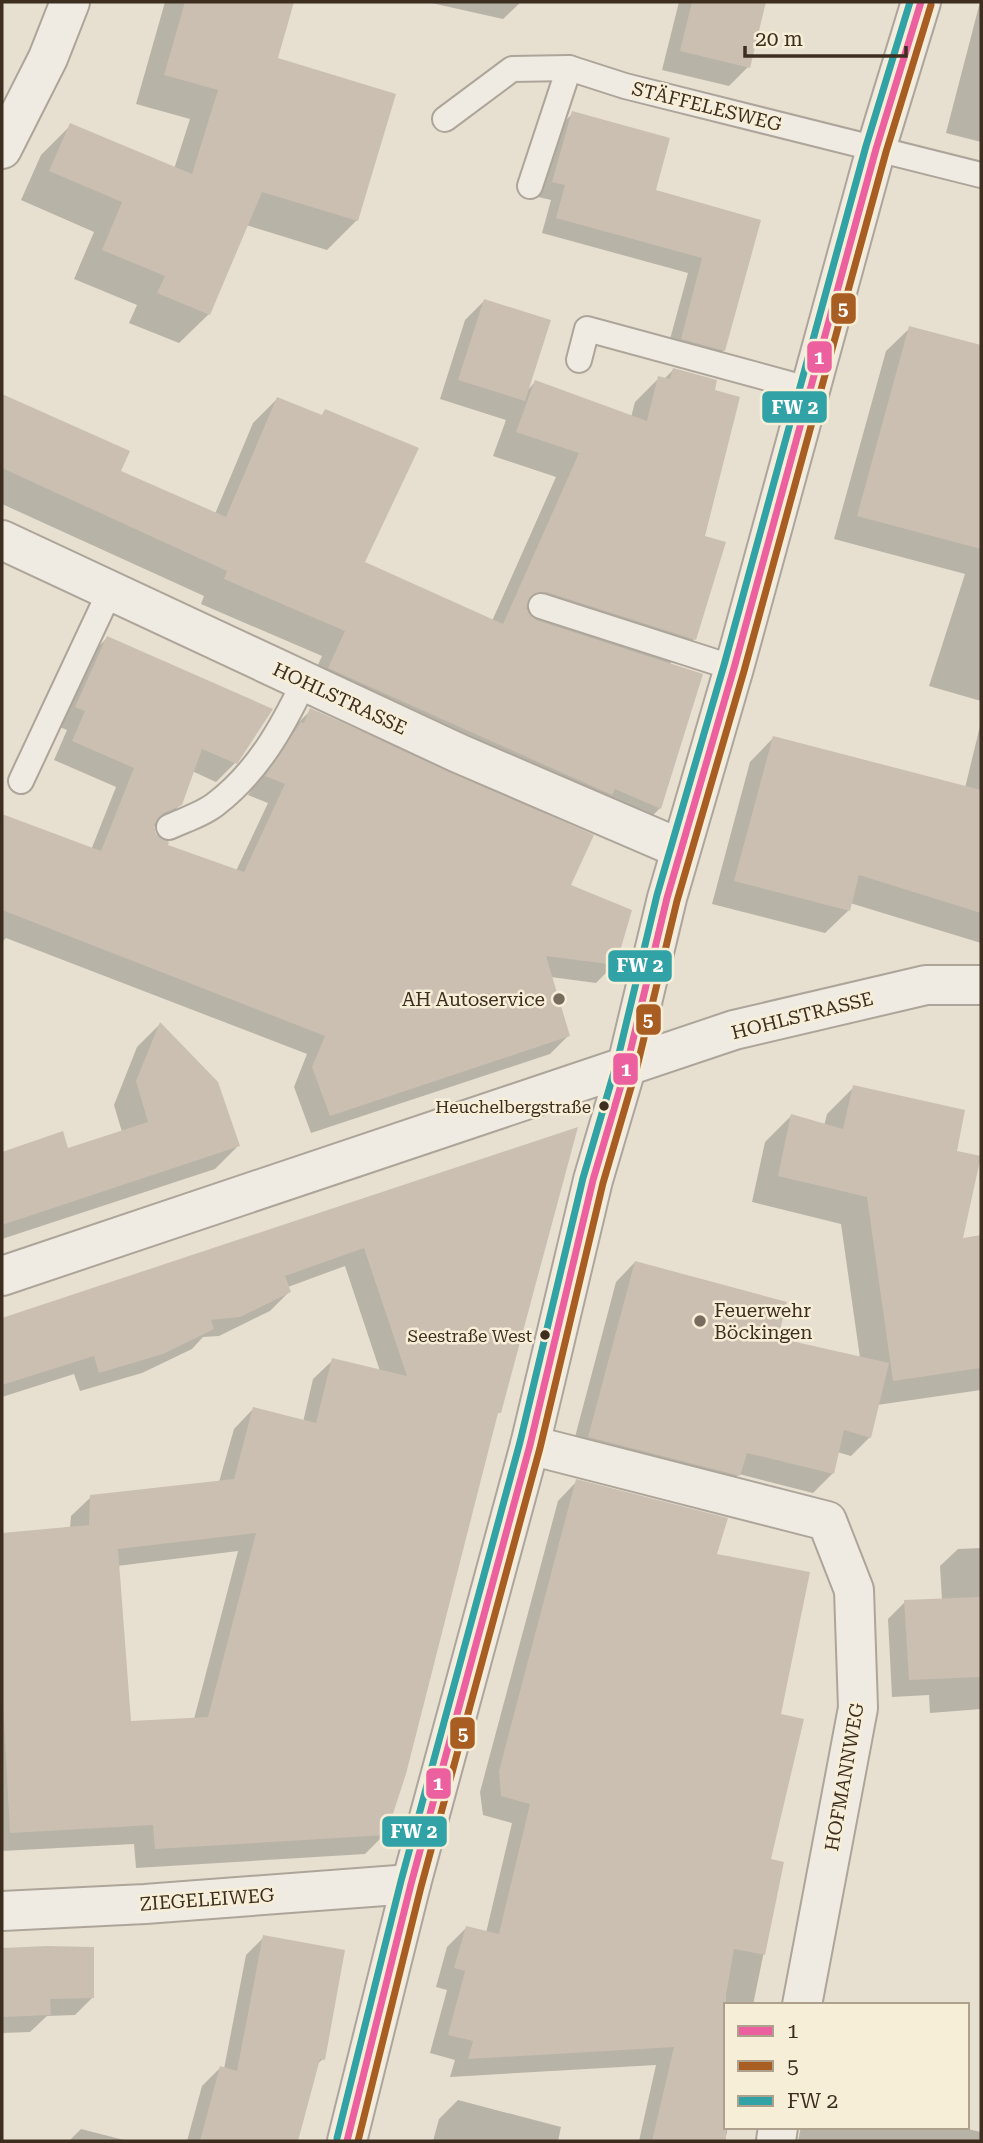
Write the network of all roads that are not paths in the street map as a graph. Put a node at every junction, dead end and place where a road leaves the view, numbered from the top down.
1 (70, 2) edge
2 (921, 2) edge
3 (569, 68) junction
4 (445, 119) dead end
5 (2, 149) edge
6 (876, 149) junction
7 (981, 175) edge
8 (530, 186) dead end
9 (579, 360) dead end
10 (808, 389) junction
11 (2, 540) edge
12 (110, 591) junction
13 (541, 606) dead end
14 (734, 668) junction
15 (304, 682) junction
16 (21, 781) dead end
17 (169, 827) dead end
18 (681, 849) junction
19 (981, 985) edge
20 (626, 1065) junction
21 (2, 1276) edge
22 (530, 1445) junction
23 (411, 1884) junction
24 (2, 1911) edge
25 (802, 2003) edge
26 (347, 2141) edge

1 - 5 street
2 - 6 street
3 - 4 lane, STÄFFELESWEG
3 - 6 lane, STÄFFELESWEG
3 - 8 lane
6 - 7 lane, STÄFFELESWEG
6 - 10 street
9 - 10 lane
10 - 14 street
11 - 12 street, HOHLSTRASSE
12 - 15 street, HOHLSTRASSE
12 - 16 lane
13 - 14 lane
14 - 18 street
15 - 17 lane
15 - 18 street, HOHLSTRASSE
18 - 20 street
19 - 20 street, HOHLSTRASSE
20 - 21 street
20 - 22 street
22 - 23 street
22 - 25 street, HOFMANNWEG
23 - 24 street, ZIEGELEIWEG
23 - 26 street

